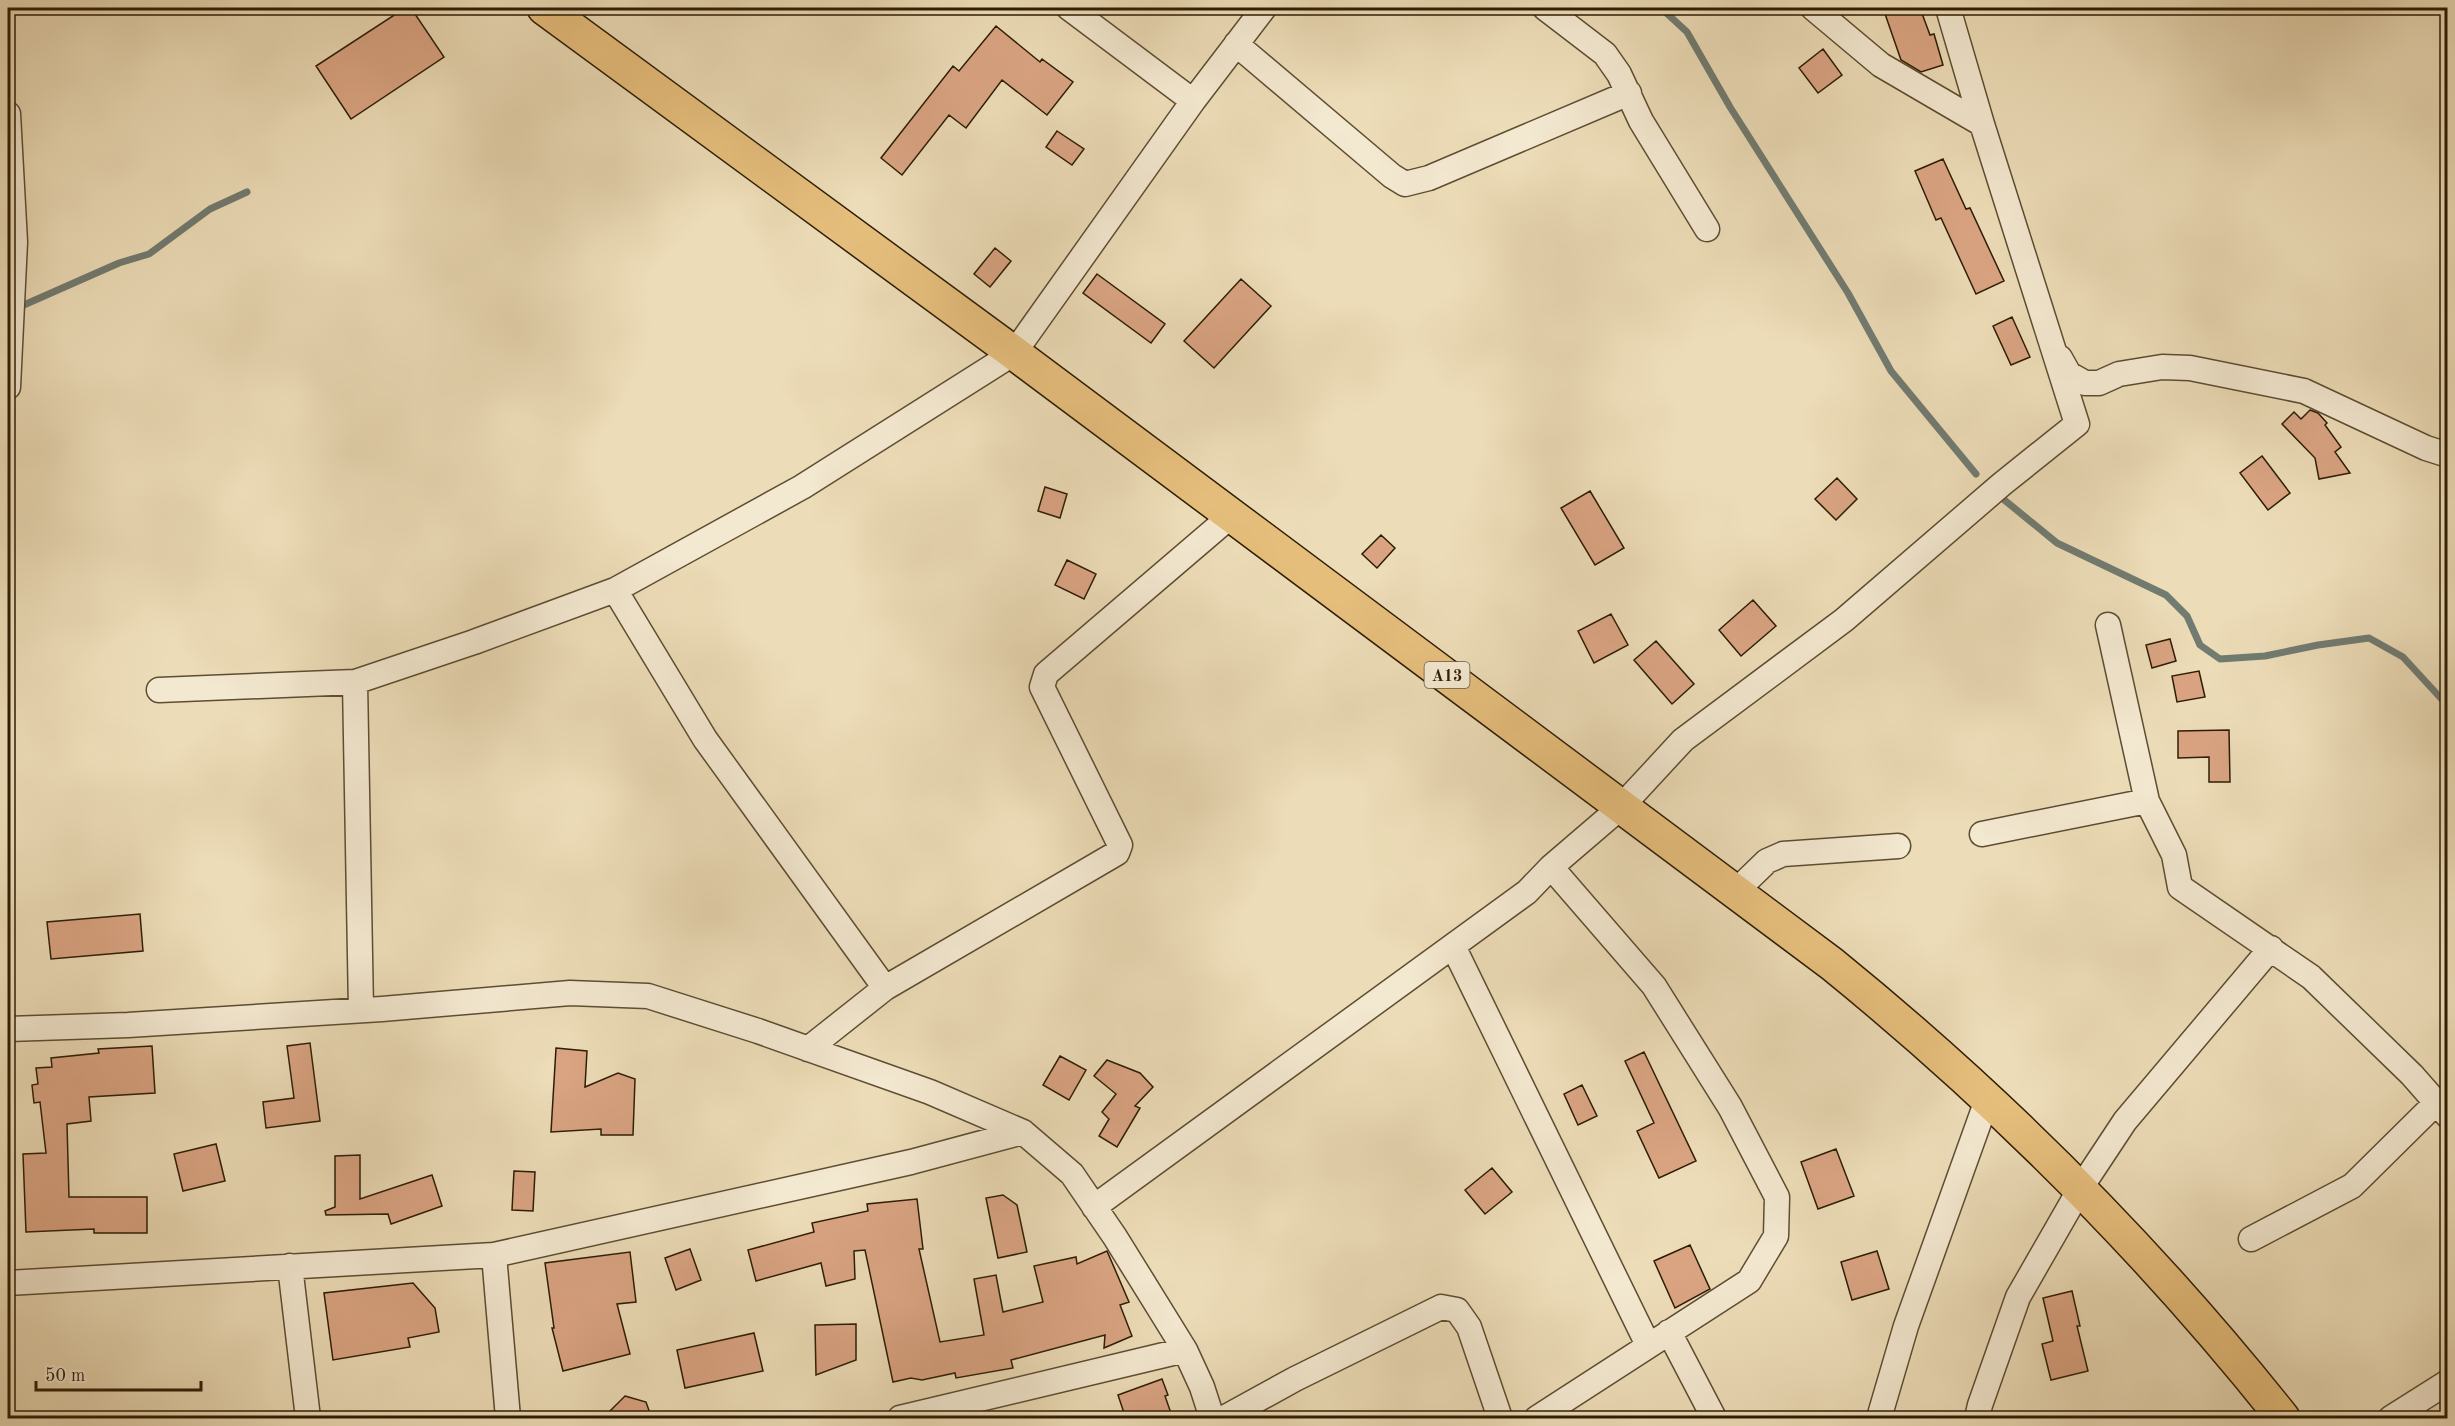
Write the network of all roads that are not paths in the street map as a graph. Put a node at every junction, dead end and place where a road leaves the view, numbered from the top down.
1 (544, 8) edge
2 (1069, 8) edge
3 (1264, 8) edge
4 (1545, 8) edge
5 (1813, 8) edge
6 (1948, 8) edge
7 (1236, 44) junction
8 (1629, 93) junction
9 (1192, 101) junction
10 (8, 114) edge
11 (1982, 124) junction
12 (1707, 229) dead end
13 (2051, 343) junction
14 (1014, 353) junction
15 (8, 387) edge
16 (2448, 455) edge
17 (1232, 515) junction
18 (615, 590) junction
19 (2108, 625) dead end
20 (355, 682) junction
21 (159, 690) dead end
22 (2147, 801) junction
23 (1621, 807) junction
24 (1982, 834) dead end
25 (1898, 846) dead end
26 (1551, 867) junction
27 (1737, 891) junction
28 (1454, 946) junction
29 (2271, 948) junction
30 (885, 988) junction
31 (361, 1010) junction
32 (8, 1029) edge
33 (808, 1049) junction
34 (1987, 1100) junction
35 (2442, 1109) edge
36 (1023, 1132) junction
37 (2080, 1190) junction
38 (1094, 1207) junction
39 (2251, 1239) dead end
40 (494, 1255) junction
41 (290, 1266) junction
42 (8, 1283) edge
43 (1670, 1332) junction
44 (1648, 1345) junction
45 (1185, 1350) junction
46 (2448, 1382) edge
47 (308, 1419) edge
48 (508, 1419) edge
49 (900, 1419) edge
50 (1212, 1419) edge
51 (1224, 1419) edge
52 (1500, 1419) edge
53 (1537, 1419) edge
54 (1714, 1419) edge
55 (1880, 1419) edge
56 (1977, 1419) edge
57 (2283, 1419) edge
58 (2391, 1419) edge

1 - 14 highway, A13
2 - 9 street
3 - 7 street
4 - 8 street
5 - 11 street
6 - 11 street
7 - 8 street
7 - 9 street
8 - 12 street
9 - 14 street
10 - 15 street
11 - 13 street
13 - 16 street
13 - 23 street
14 - 17 highway, A13
14 - 18 street
17 - 23 highway, A13
17 - 30 street
18 - 20 street
18 - 30 street
19 - 22 street
20 - 21 street
20 - 31 street
22 - 24 street
22 - 29 street
23 - 26 street
23 - 27 highway, A13
25 - 27 street
26 - 28 street
26 - 43 street
27 - 34 highway, A13
28 - 38 street
28 - 44 street
29 - 35 street
29 - 37 street
30 - 33 street
31 - 32 street
31 - 33 street
33 - 36 street
34 - 37 highway, A13
34 - 55 street
35 - 39 street
36 - 38 street
36 - 40 street
37 - 56 street
37 - 57 highway, A13
38 - 45 street
40 - 41 street
40 - 48 street
41 - 42 street
41 - 47 street
43 - 44 street
43 - 54 street
44 - 53 street
45 - 49 street
45 - 50 street
46 - 58 street
51 - 52 street

